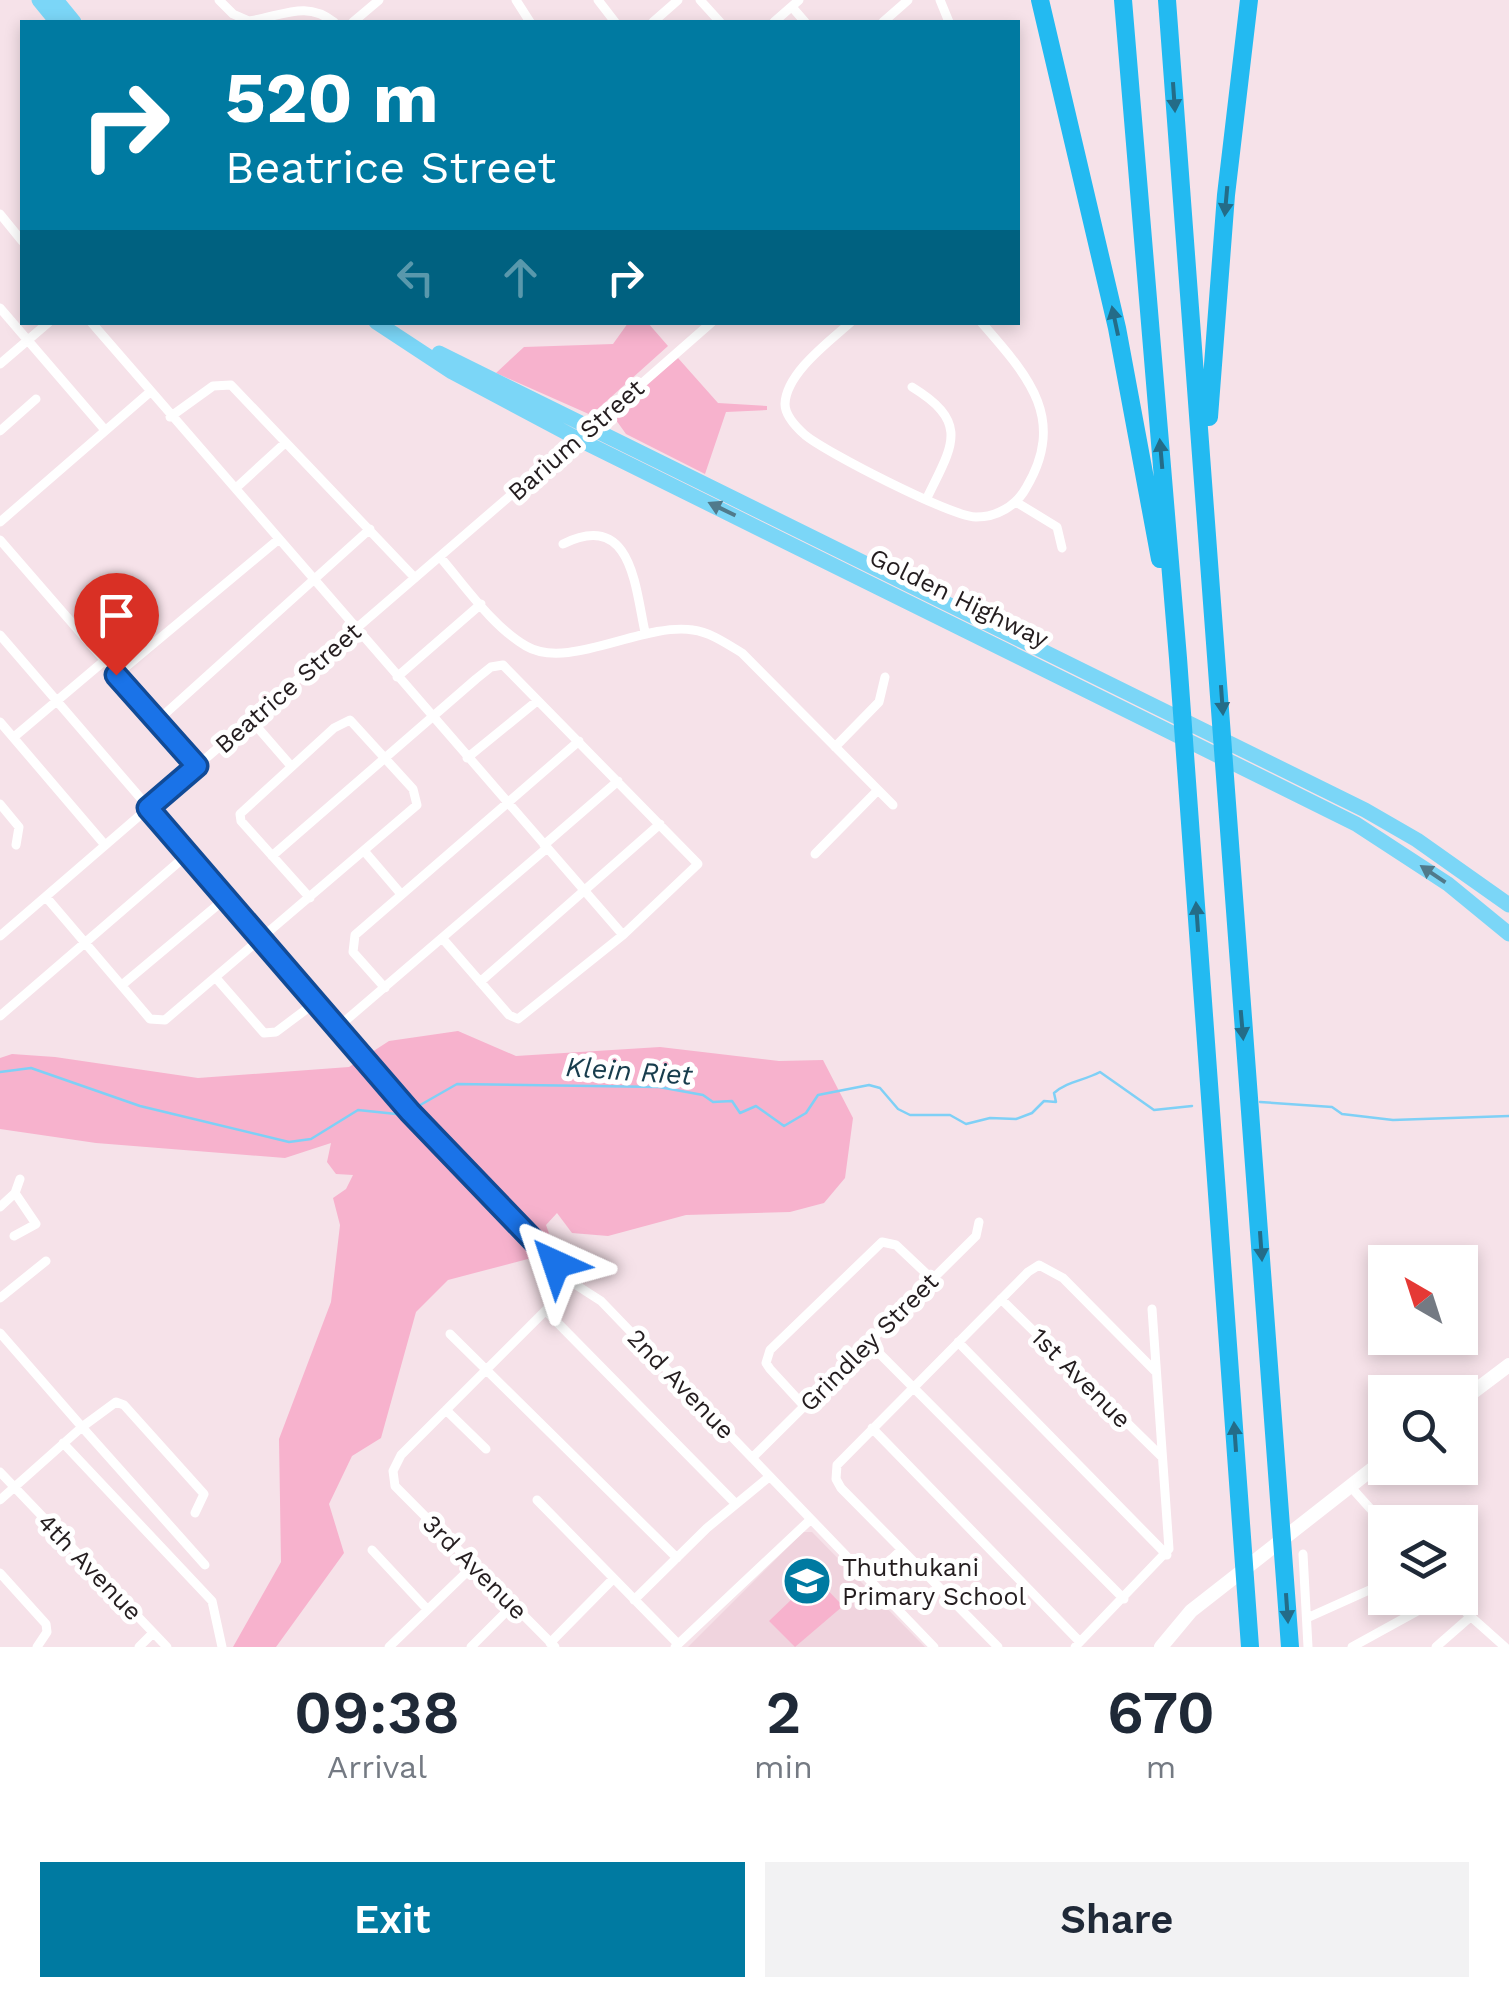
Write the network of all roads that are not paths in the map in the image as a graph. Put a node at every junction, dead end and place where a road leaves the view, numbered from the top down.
1 (39, 0) edge
2 (56, 0) edge
3 (219, 0) edge
4 (378, 0) edge
5 (598, 0) edge
6 (678, 0) edge
7 (700, 0) edge
8 (908, 0) edge
9 (1040, 0) edge
10 (1123, 0) edge
11 (1167, 0) edge
12 (1249, 0) edge
13 (796, 4) edge
14 (56, 20) edge
15 (72, 20) edge
16 (247, 20) edge
17 (252, 20) edge
18 (332, 20) edge
19 (355, 20) edge
20 (613, 20) edge
21 (654, 20) edge
22 (718, 20) edge
23 (776, 20) edge
24 (885, 20) edge
25 (0, 214) edge
26 (20, 238) edge
27 (0, 308) edge
28 (47, 325) edge
29 (94, 325) edge
30 (381, 325) edge
31 (395, 325) edge
32 (709, 325) edge
33 (849, 325) edge
34 (984, 325) edge
35 (28, 341) junction
36 (0, 364) edge
37 (912, 387) dead end
38 (150, 392) junction
39 (36, 399) dead end
40 (170, 416) junction
41 (593, 426) junction
42 (105, 430) junction
43 (0, 431) edge
44 (576, 438) junction
45 (284, 443) junction
46 (236, 488) junction
47 (927, 498) junction
48 (1016, 502) junction
49 (0, 522) edge
50 (370, 529) junction
51 (279, 539) junction
52 (0, 540) edge
53 (563, 544) dead end
54 (1062, 548) dead end
55 (440, 558) junction
56 (415, 578) junction
57 (314, 581) junction
58 (481, 604) junction
59 (356, 630) junction
60 (645, 632) junction
61 (0, 635) edge
62 (1217, 642) junction
63 (1178, 658) junction
64 (104, 660) junction
65 (116, 675) junction
66 (397, 677) junction
67 (885, 677) dead end
68 (56, 700) junction
69 (537, 700) junction
70 (1127, 701) junction
71 (433, 718) junction
72 (251, 720) junction
73 (157, 721) junction
74 (0, 722) edge
75 (14, 737) junction
76 (579, 741) junction
77 (835, 747) junction
78 (387, 758) junction
79 (467, 758) junction
80 (197, 766) junction
81 (290, 766) junction
82 (1260, 767) junction
83 (618, 782) junction
84 (876, 791) junction
85 (506, 802) junction
86 (0, 804) edge
87 (893, 806) dead end
88 (148, 808) junction
89 (660, 824) junction
90 (16, 845) dead end
91 (105, 846) junction
92 (545, 847) junction
93 (365, 852) junction
94 (188, 854) junction
95 (814, 854) dead end
96 (272, 856) junction
97 (585, 892) junction
98 (401, 894) junction
99 (46, 897) junction
100 (226, 898) junction
101 (310, 898) junction
102 (1509, 905) edge
103 (1509, 934) edge
104 (0, 936) edge
105 (623, 936) junction
106 (443, 938) junction
107 (262, 939) junction
108 (86, 944) junction
109 (216, 978) junction
110 (480, 982) junction
111 (122, 986) junction
112 (385, 988) junction
113 (316, 1002) junction
114 (0, 1016) edge
115 (338, 1027) junction
116 (20, 1179) dead end
117 (15, 1193) junction
118 (0, 1207) edge
119 (979, 1222) dead end
120 (14, 1236) dead end
121 (46, 1260) dead end
122 (932, 1280) junction
123 (573, 1283) junction
124 (0, 1298) edge
125 (1001, 1299) junction
126 (1152, 1309) dead end
127 (546, 1311) junction
128 (0, 1333) edge
129 (450, 1334) dead end
130 (868, 1342) junction
131 (958, 1342) junction
132 (1509, 1365) edge
133 (488, 1368) junction
134 (1156, 1372) junction
135 (913, 1387) junction
136 (1478, 1388) edge
137 (804, 1406) junction
138 (446, 1410) junction
139 (82, 1427) junction
140 (872, 1428) junction
141 (64, 1443) junction
142 (486, 1448) dead end
143 (752, 1458) junction
144 (1162, 1458) junction
145 (0, 1472) edge
146 (1368, 1472) edge
147 (769, 1476) junction
148 (1350, 1486) junction
149 (14, 1487) junction
150 (0, 1500) edge
151 (536, 1500) dead end
152 (735, 1503) junction
153 (1368, 1507) edge
154 (195, 1513) dead end
155 (810, 1520) junction
156 (372, 1550) dead end
157 (901, 1550) junction
158 (1303, 1554) dead end
159 (1167, 1555) junction
160 (677, 1558) junction
161 (205, 1565) dead end
162 (474, 1566) junction
163 (613, 1579) junction
164 (871, 1579) junction
165 (2, 1580) edge
166 (1368, 1591) edge
167 (1124, 1598) junction
168 (634, 1600) junction
169 (513, 1605) junction
170 (427, 1609) junction
171 (1410, 1615) edge
172 (1466, 1615) edge
173 (1306, 1618) junction
174 (1469, 1618) junction
175 (153, 1633) junction
176 (1493, 1636) junction
177 (1077, 1644) edge
178 (553, 1645) edge
179 (677, 1646) edge
180 (37, 1647) edge
181 (139, 1647) edge
182 (167, 1647) edge
183 (222, 1647) edge
184 (390, 1647) edge
185 (471, 1647) edge
186 (934, 1647) edge
187 (997, 1647) edge
188 (1161, 1647) edge
189 (1250, 1647) edge
190 (1290, 1647) edge
191 (1308, 1647) edge
192 (1352, 1647) edge
193 (1436, 1647) edge
194 (1484, 1647) edge
195 (1505, 1647) edge

1 - 14 main road
2 - 15 main road
3 - 16 street
4 - 19 street
5 - 20 street
6 - 21 street
7 - 22 street
8 - 24 street
63 -> 9 highway
63 -> 10 highway
11 -> 62 highway
12 -> 62 highway
13 - 23 street
17 - 18 street
25 - 26 street
27 - 35 street
28 - 35 street
29 - 38 street
30 - 44 main road, Golden Highway
31 - 41 main road, Golden Highway
32 - 41 street, Barium Street
33 - 47 street
34 - 48 street
35 - 36 street
35 - 42 street
37 - 47 street
38 - 40 street
38 - 42 street
39 - 43 street
40 - 45 street
40 - 46 street
41 - 44 street, Barium Street
41 - 70 main road, Golden Highway
42 - 49 street
44 - 55 street, Barium Street
70 -> 44 main road, Golden Highway
45 - 46 street
45 - 50 street
46 - 51 street
47 - 48 street
48 - 54 street
50 - 56 street
50 - 57 street
51 - 57 street
51 - 65 street
52 - 64 street
53 - 60 street
55 - 56 street, Beatrice Street
55 - 58 street
56 - 59 street, Beatrice Street
57 - 59 street
57 - 73 street
58 - 60 street
58 - 66 street
59 - 66 street
59 - 72 street, Beatrice Street
60 - 77 street
61 - 68 street, 2nd Avenue
62 -> 190 highway
189 -> 63 highway
64 - 65 street
64 - 68 street
65 - 73 street
66 - 71 street
67 - 77 street
68 - 75 street
68 - 88 street, 2nd Avenue
69 - 71 street
69 - 76 street
69 - 79 street
70 - 82 main road, Golden Highway
71 - 78 street
71 - 79 street
72 - 80 street, Beatrice Street
72 - 81 street
73 - 80 street
74 - 75 street
75 - 91 street
76 - 83 street
76 - 85 street
77 - 84 street
78 - 81 street
78 - 93 street
78 - 96 street
79 - 85 street
80 - 88 street, Beatrice Street
81 - 96 street
82 - 102 main road, Golden Highway
103 -> 82 main road, Golden Highway
83 - 89 street
83 - 92 street
84 - 87 street
84 - 95 street
85 - 92 street
85 - 98 street
86 - 90 street
88 - 91 street, Beatrice Street
88 - 94 street, 2nd Avenue
89 - 97 street
89 - 105 street
91 - 99 street, Beatrice Street
92 - 97 street
92 - 106 street
93 - 98 street
93 - 101 street
94 - 100 street, 2nd Avenue
94 - 108 street
96 - 101 street
97 - 105 street
97 - 110 street
98 - 112 street
99 - 104 street, Beatrice Street
99 - 108 street
100 - 107 street, 2nd Avenue
100 - 111 street
101 - 107 street
105 - 110 street
106 - 110 street
106 - 112 street
107 - 109 street
107 - 113 street, 2nd Avenue
108 - 111 street
108 - 114 street
109 - 111 street
109 - 113 street
112 - 115 street
113 - 115 street, 2nd Avenue
115 - 123 street, 2nd Avenue
116 - 117 street
117 - 118 street
117 - 120 street
119 - 122 street, Grindley Street
121 - 124 street
122 - 130 street, Grindley Street
122 - 137 street
123 - 127 street
123 - 143 street, 2nd Avenue
125 - 131 street
125 - 134 street
125 - 144 street, 1st Avenue
126 - 134 street
127 - 133 street
127 - 152 street
128 - 139 street
129 - 133 street
130 - 135 street
130 - 137 street, Grindley Street
131 - 135 street
131 - 159 street
132 - 136 street
133 - 138 street
133 - 160 street
134 - 144 street
135 - 140 street
135 - 167 street
137 - 143 street, Grindley Street
138 - 142 street
138 - 162 street, 3rd Avenue
139 - 141 street
139 - 154 street
139 - 161 street
140 - 157 street
140 - 177 street
141 - 149 street
141 - 183 street
143 - 147 street, 2nd Avenue
144 - 159 street
145 - 149 street, 4th Avenue
146 - 148 street
147 - 152 street
147 - 155 street, 2nd Avenue
148 - 153 street
148 - 188 street
149 - 150 street
149 - 175 street, 4th Avenue
151 - 163 street
152 - 160 street
155 - 164 street, 2nd Avenue
155 - 179 street
156 - 170 street
157 - 164 street
157 - 187 street
158 - 173 street
159 - 167 street
160 - 168 street
162 - 169 street, 3rd Avenue
162 - 170 street
163 - 168 street
163 - 178 street
164 - 186 street, 2nd Avenue
165 - 180 street
166 - 173 street
167 - 177 street
168 - 179 street
169 - 178 street, 3rd Avenue
169 - 185 street
170 - 184 street
171 - 192 street
172 - 174 street
173 - 191 street
174 - 176 street
174 - 193 street
175 - 181 street
175 - 182 street, 4th Avenue
176 - 194 street
176 - 195 street

